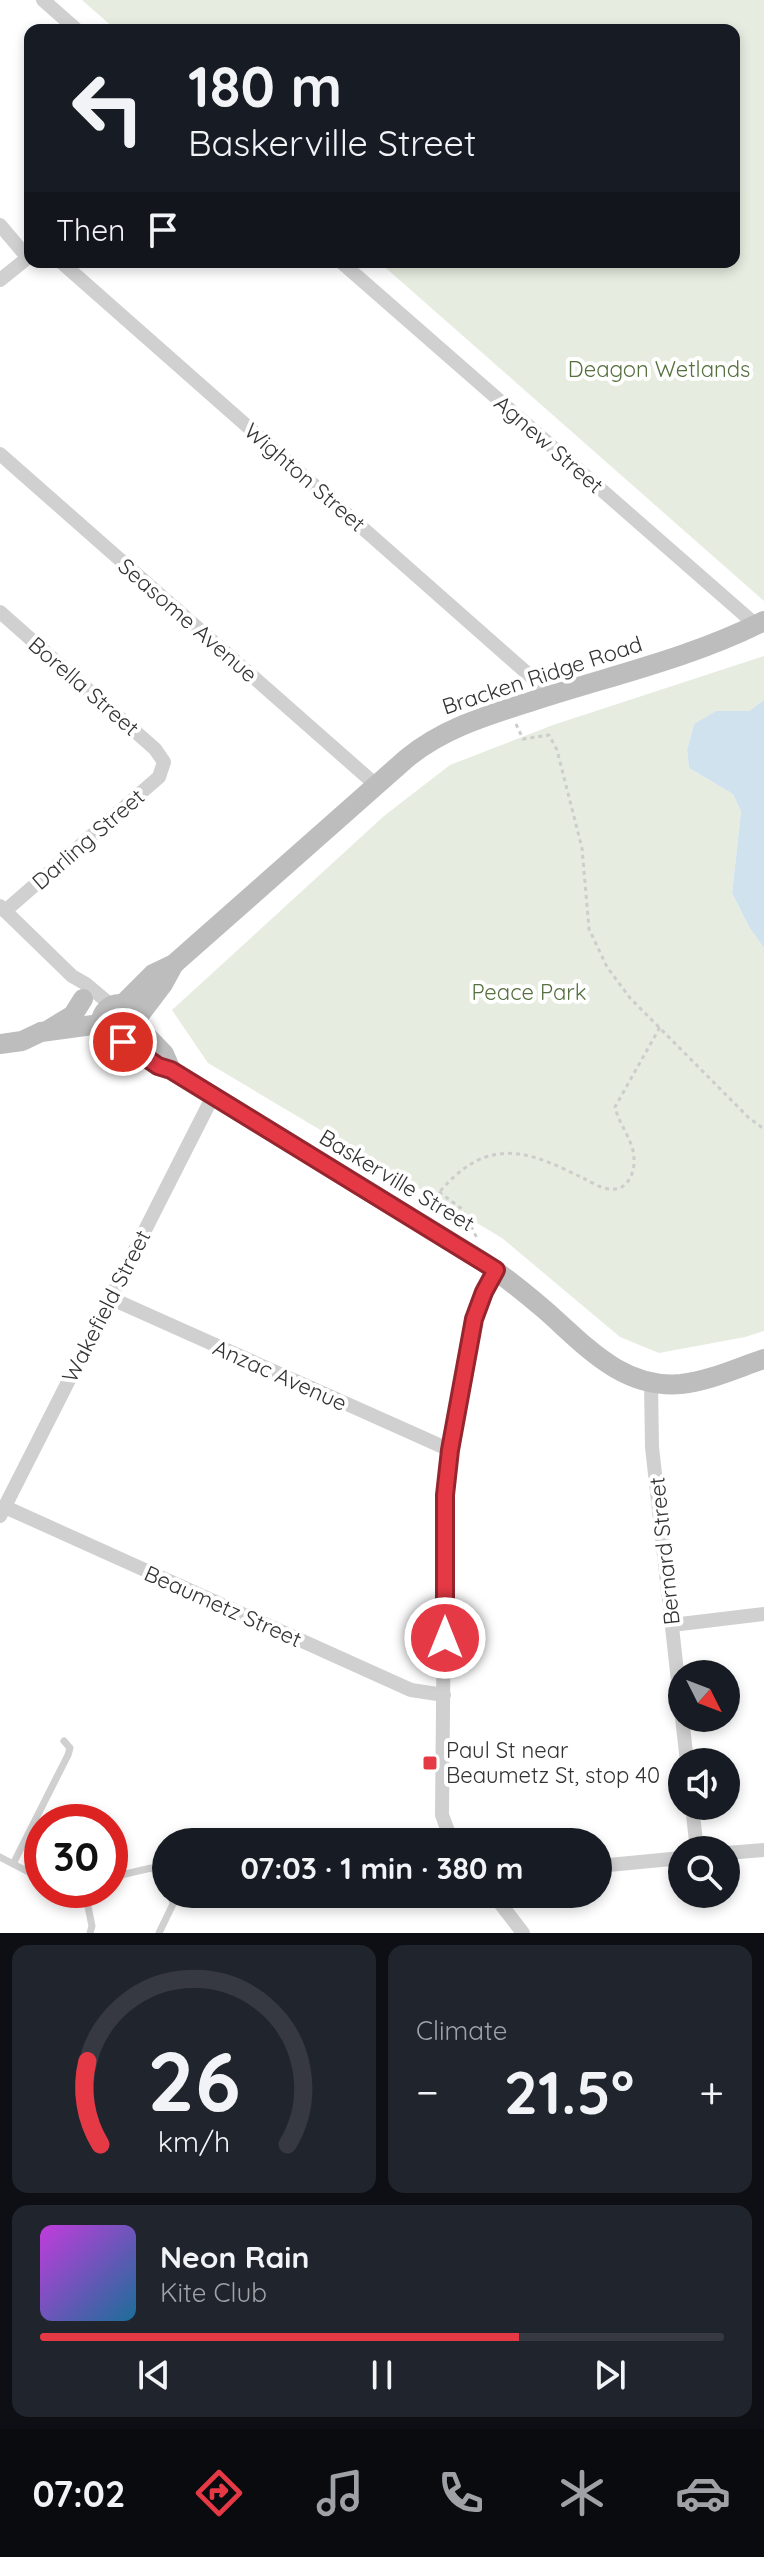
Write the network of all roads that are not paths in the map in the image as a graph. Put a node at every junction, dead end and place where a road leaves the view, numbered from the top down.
1 (43, 0) edge
2 (70, 24) edge
3 (0, 225) edge
4 (24, 251) edge
5 (24, 261) edge
6 (68, 268) edge
7 (348, 268) edge
8 (0, 280) edge
9 (0, 454) edge
10 (0, 612) edge
11 (760, 623) edge
12 (543, 698) junction
13 (164, 762) joint
14 (376, 785) junction
15 (3, 908) edge
16 (72, 976) junction
17 (83, 999) junction
18 (118, 1022) junction
19 (48, 1032) junction
20 (22, 1041) junction
21 (0, 1044) edge
22 (213, 1096) junction
23 (496, 1270) junction
24 (110, 1298) junction
25 (764, 1359) edge
26 (651, 1383) junction
27 (450, 1450) junction
28 (2, 1511) edge
29 (764, 1614) edge
30 (672, 1625) junction
31 (444, 1695) junction
32 (64, 1741) dead end
33 (685, 1748) edge
34 (447, 1828) edge
35 (764, 1850) edge
36 (740, 1852) edge
37 (0, 1857) edge
38 (668, 1859) edge
39 (13, 1864) junction
40 (612, 1865) edge
41 (152, 1869) edge
42 (24, 1870) edge
43 (128, 1873) edge
44 (88, 1908) edge
45 (171, 1908) edge
46 (504, 1908) edge
47 (90, 1933) edge
48 (159, 1933) edge
49 (523, 1933) edge

1 - 2 street
3 - 4 street
5 - 8 street
6 - 12 street, Wighton Street
7 - 11 street, Agnew Street
9 - 14 street, Seasome Avenue
10 - 13 street, Borella Street
11 - 12 main road, Bracken Ridge Road
12 - 14 main road, Bracken Ridge Road
13 - 15 street, Darling Street
14 - 18 main road, Bracken Ridge Road
15 - 16 street
16 - 17 street
16 - 18 street
17 - 18 street
17 - 19 main road
18 - 19 main road
18 - 20 main road
18 - 22 main road, Baskerville Street
19 - 20 main road
20 - 21 main road
22 - 23 main road, Baskerville Street
22 - 24 street, Wakefield Street
23 - 26 main road, Baskerville Street
23 - 27 street
24 - 27 street, Anzac Avenue
24 - 28 street, Wakefield Street
25 - 26 main road, Baskerville Street
26 - 30 street, Bernard Street
27 - 31 street
28 - 31 street, Beaumetz Street
29 - 30 street
30 - 33 street, Bernard Street
31 - 34 street
32 - 39 lane
35 - 36 street
37 - 39 lane
38 - 40 street
39 - 42 lane
41 - 43 lane
44 - 47 lane
45 - 48 lane
46 - 49 street

